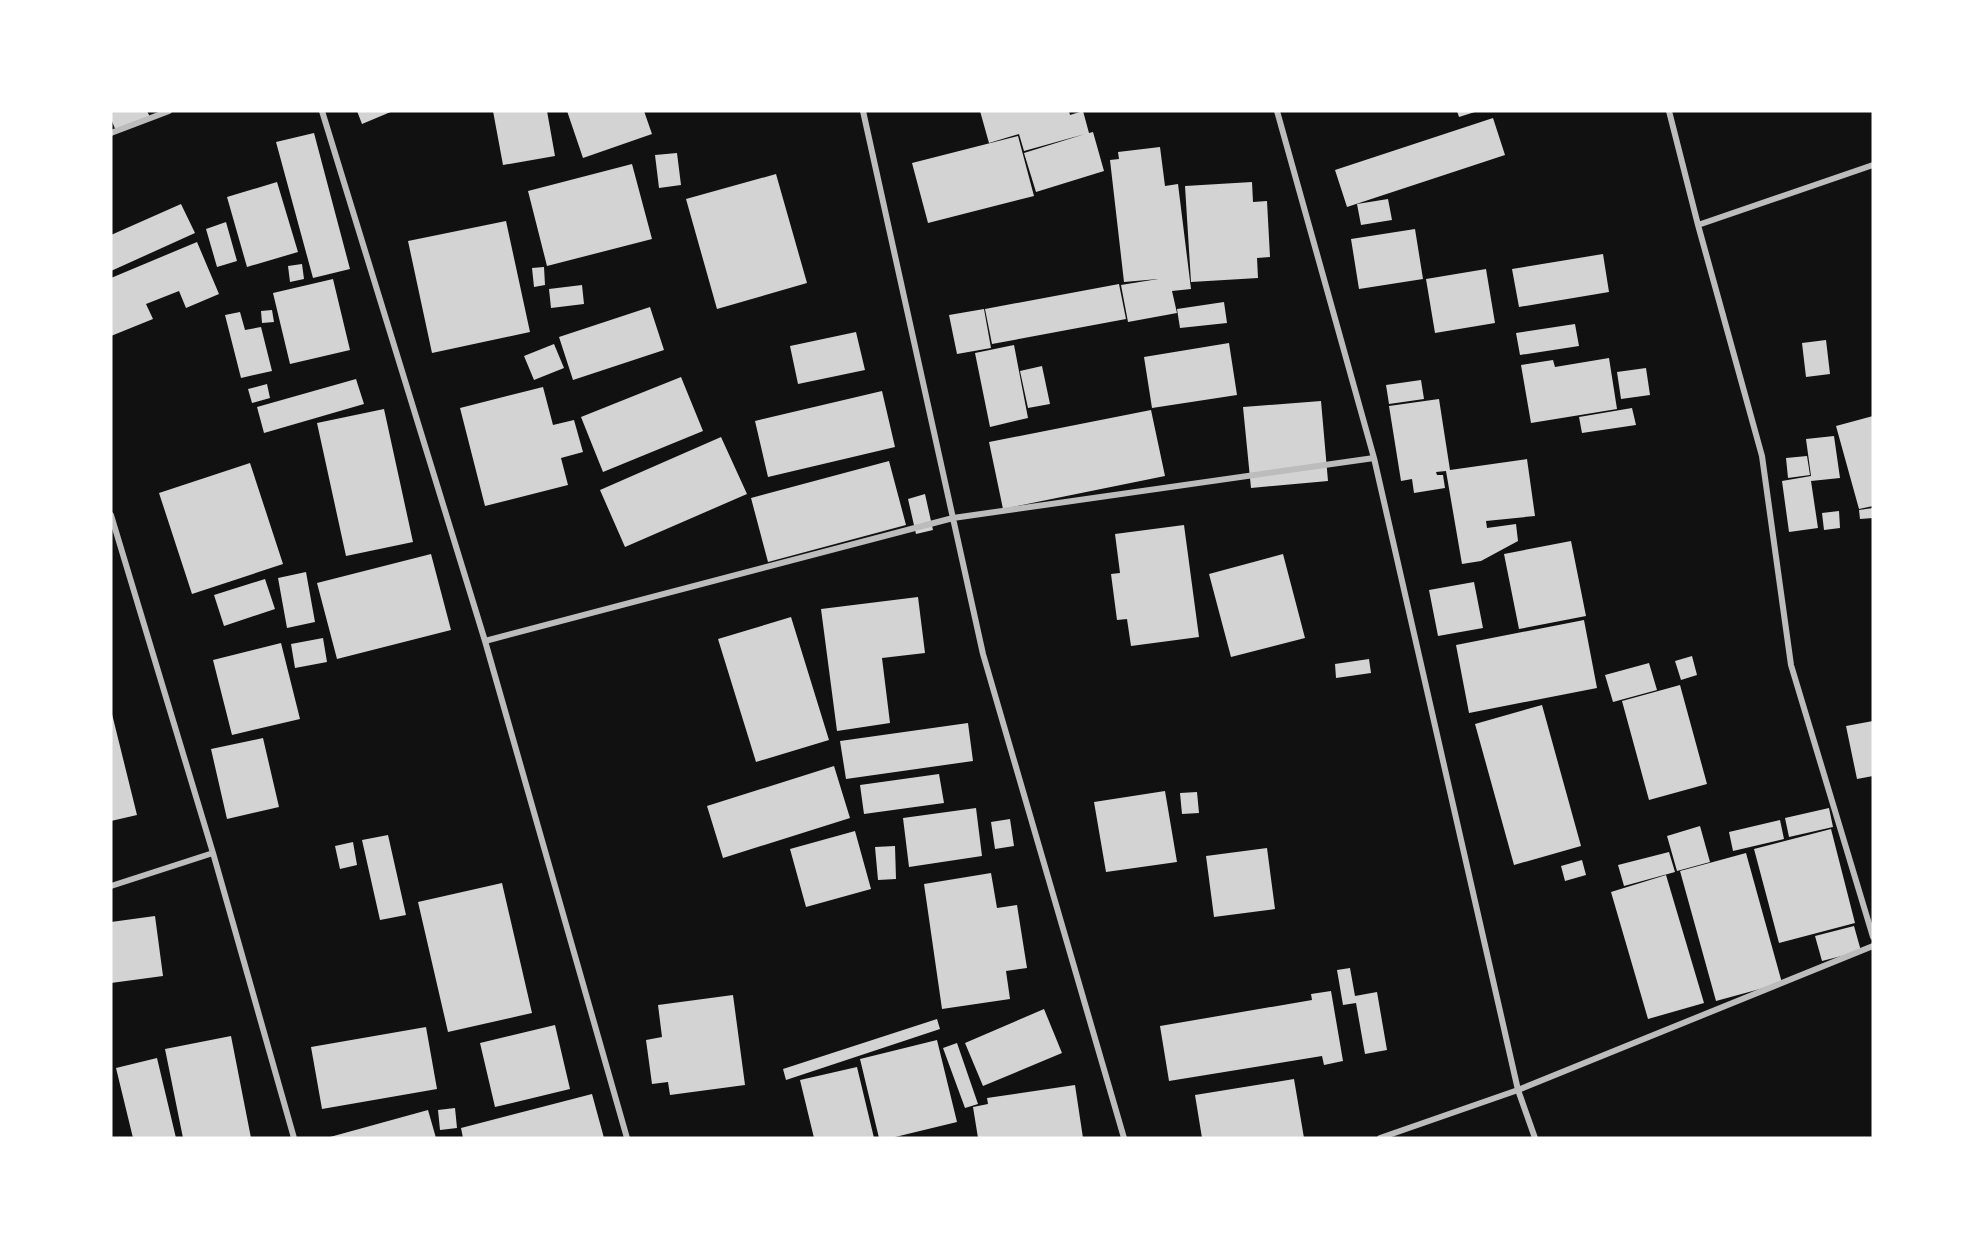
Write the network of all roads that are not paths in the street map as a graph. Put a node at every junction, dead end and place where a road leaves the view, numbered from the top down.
1 (169, 111) edge
2 (322, 111) edge
3 (863, 111) edge
4 (1277, 111) edge
5 (1669, 111) edge
6 (111, 133) edge
7 (1873, 165) edge
8 (1698, 225) junction
9 (1374, 458) junction
10 (111, 515) edge
11 (953, 518) junction
12 (485, 641) junction
13 (213, 853) junction
14 (111, 886) edge
15 (1873, 936) edge
16 (1873, 946) edge
17 (1518, 1090) junction
18 (294, 1138) edge
19 (627, 1138) edge
20 (1124, 1138) edge
21 (1380, 1138) edge
22 (1535, 1138) edge

1 - 6 street
2 - 12 street
3 - 11 street
4 - 9 street
5 - 8 street
7 - 8 street
8 - 15 street
9 - 11 street
9 - 17 street
10 - 13 street
11 - 12 street
11 - 20 street
12 - 19 street
13 - 14 street
13 - 18 street
16 - 17 street
17 - 21 street
17 - 22 street

